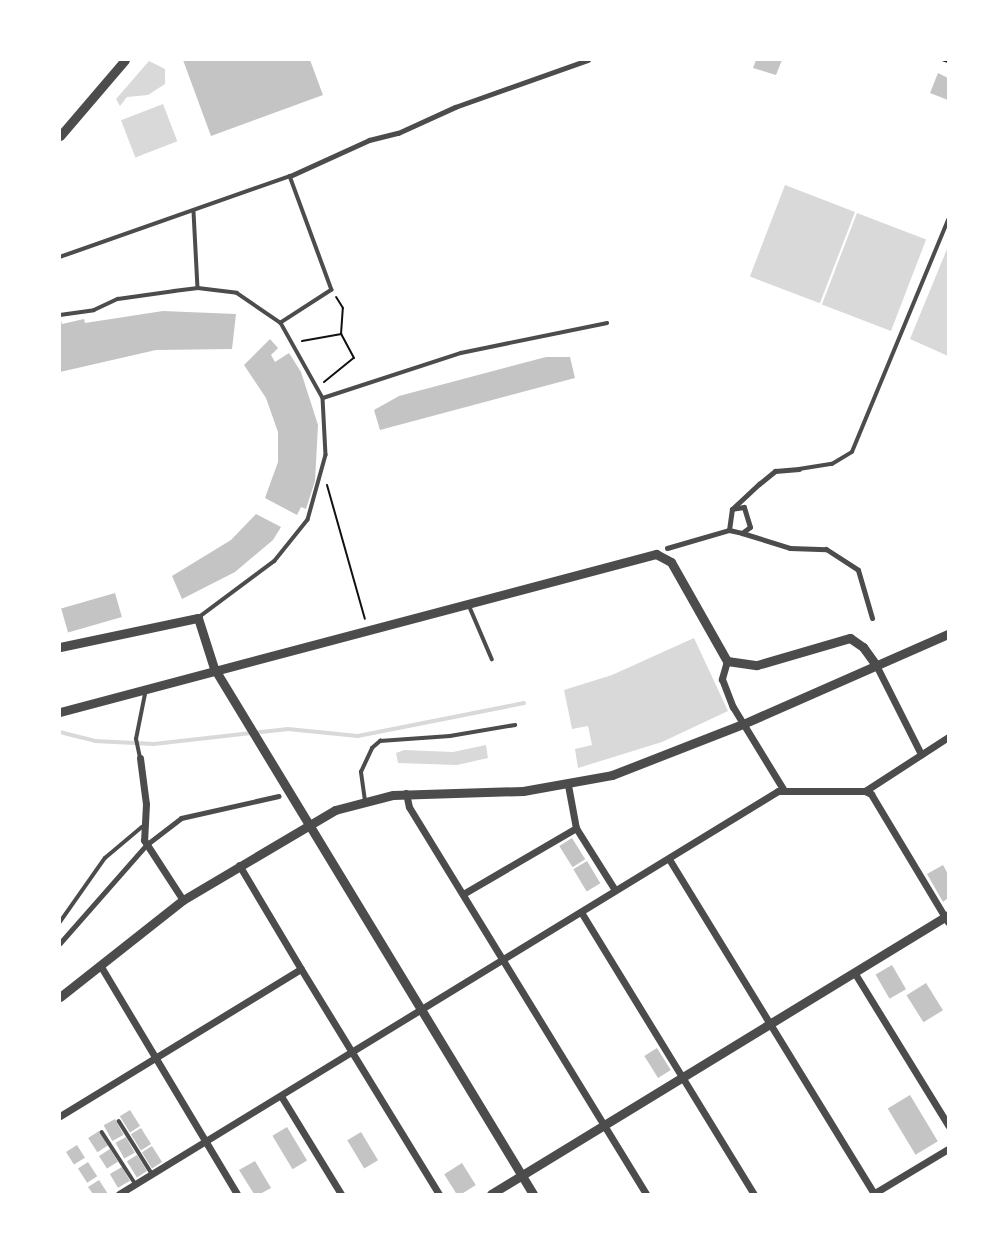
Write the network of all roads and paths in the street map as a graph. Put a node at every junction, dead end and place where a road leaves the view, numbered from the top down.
1 (125, 60) edge
2 (588, 60) edge
3 (942, 60) edge
4 (948, 62) edge
5 (60, 136) edge
6 (290, 176) junction
7 (194, 212) junction
8 (948, 220) edge
9 (60, 257) edge
10 (198, 288) junction
11 (332, 290) junction
12 (60, 315) edge
13 (281, 323) junction
14 (607, 323) dead end
15 (341, 334) junction
16 (295, 343) junction
17 (320, 392) junction
18 (323, 398) junction
19 (799, 469) joint
20 (321, 481) junction
21 (732, 509) junction
22 (729, 530) junction
23 (742, 533) junction
24 (667, 548) dead end
25 (468, 603) junction
26 (198, 618) junction
27 (872, 618) dead end
28 (365, 619) dead end
29 (948, 634) edge
30 (60, 648) edge
31 (492, 659) dead end
32 (727, 661) junction
33 (876, 665) junction
34 (214, 668) junction
35 (146, 687) junction
36 (60, 712) edge
37 (743, 724) junction
38 (515, 725) dead end
39 (948, 737) edge
40 (921, 754) junction
41 (140, 758) joint
42 (568, 785) junction
43 (783, 789) junction
44 (864, 790) junction
45 (405, 793) junction
46 (279, 796) dead end
47 (365, 801) junction
48 (307, 824) junction
49 (142, 827) junction
50 (576, 828) junction
51 (146, 845) junction
52 (669, 859) junction
53 (239, 865) junction
54 (615, 890) junction
55 (463, 894) junction
56 (183, 900) junction
57 (581, 912) junction
58 (947, 918) edge
59 (60, 922) edge
60 (60, 943) edge
61 (503, 960) junction
62 (100, 965) junction
63 (301, 969) junction
64 (855, 972) junction
65 (60, 997) edge
66 (420, 1010) junction
67 (770, 1024) junction
68 (352, 1052) junction
69 (156, 1058) junction
70 (682, 1077) junction
71 (281, 1096) junction
72 (60, 1116) edge
73 (119, 1121) dead end
74 (604, 1125) junction
75 (948, 1125) edge
76 (102, 1132) dead end
77 (206, 1142) junction
78 (948, 1149) edge
79 (152, 1174) junction
80 (521, 1176) junction
81 (136, 1184) junction
82 (122, 1194) edge
83 (874, 1194) edge
84 (237, 1195) edge
85 (341, 1195) edge
86 (439, 1195) edge
87 (491, 1195) edge
88 (533, 1195) edge
89 (646, 1195) edge
90 (754, 1195) edge

1 - 5 street
2 - 6 street
3 - 4 path
6 - 7 lane
6 - 11 lane
7 - 9 lane
7 - 10 lane
8 - 19 lane
10 - 12 lane
10 - 13 lane
11 - 13 lane
11 - 15 path
13 - 16 lane
14 - 18 lane
15 - 16 path
15 - 17 path
16 - 17 lane
17 - 18 lane
18 - 20 lane
19 - 21 street
20 - 26 lane
20 - 28 path
21 - 22 street
21 - 23 street
22 - 23 street
22 - 24 street
23 - 27 street
25 - 31 lane
25 - 32 street
25 - 34 street
26 - 30 street
26 - 34 street
29 - 33 street
32 - 33 street
32 - 37 street
33 - 37 street
33 - 40 street
34 - 35 street
34 - 48 street
35 - 36 street
35 - 41 lane
37 - 42 street
37 - 43 street
38 - 47 lane
39 - 40 street
40 - 44 street
41 - 49 street
42 - 45 street
42 - 50 street
43 - 44 street
43 - 52 street
44 - 58 street
45 - 47 street
45 - 55 street
46 - 51 street
47 - 48 street
48 - 53 street
48 - 66 street
49 - 51 street
49 - 59 lane
50 - 54 street
50 - 55 street
51 - 56 street
51 - 60 street
52 - 54 street
52 - 67 street
53 - 56 street
53 - 63 street
54 - 57 street
55 - 61 street
56 - 62 street
57 - 61 street
57 - 70 street
58 - 64 street
61 - 66 street
61 - 74 street
62 - 65 street
62 - 69 street
63 - 68 street
63 - 69 street
64 - 67 street
64 - 75 street
66 - 68 street
66 - 80 street
67 - 70 street
67 - 83 street
68 - 71 street
68 - 86 street
69 - 72 street
69 - 77 street
70 - 74 street
70 - 90 street
71 - 77 street
71 - 85 street
73 - 79 lane
74 - 80 street
74 - 89 street
76 - 81 lane
77 - 79 street
77 - 84 street
78 - 83 street
79 - 81 street
80 - 87 street
80 - 88 street
81 - 82 street

